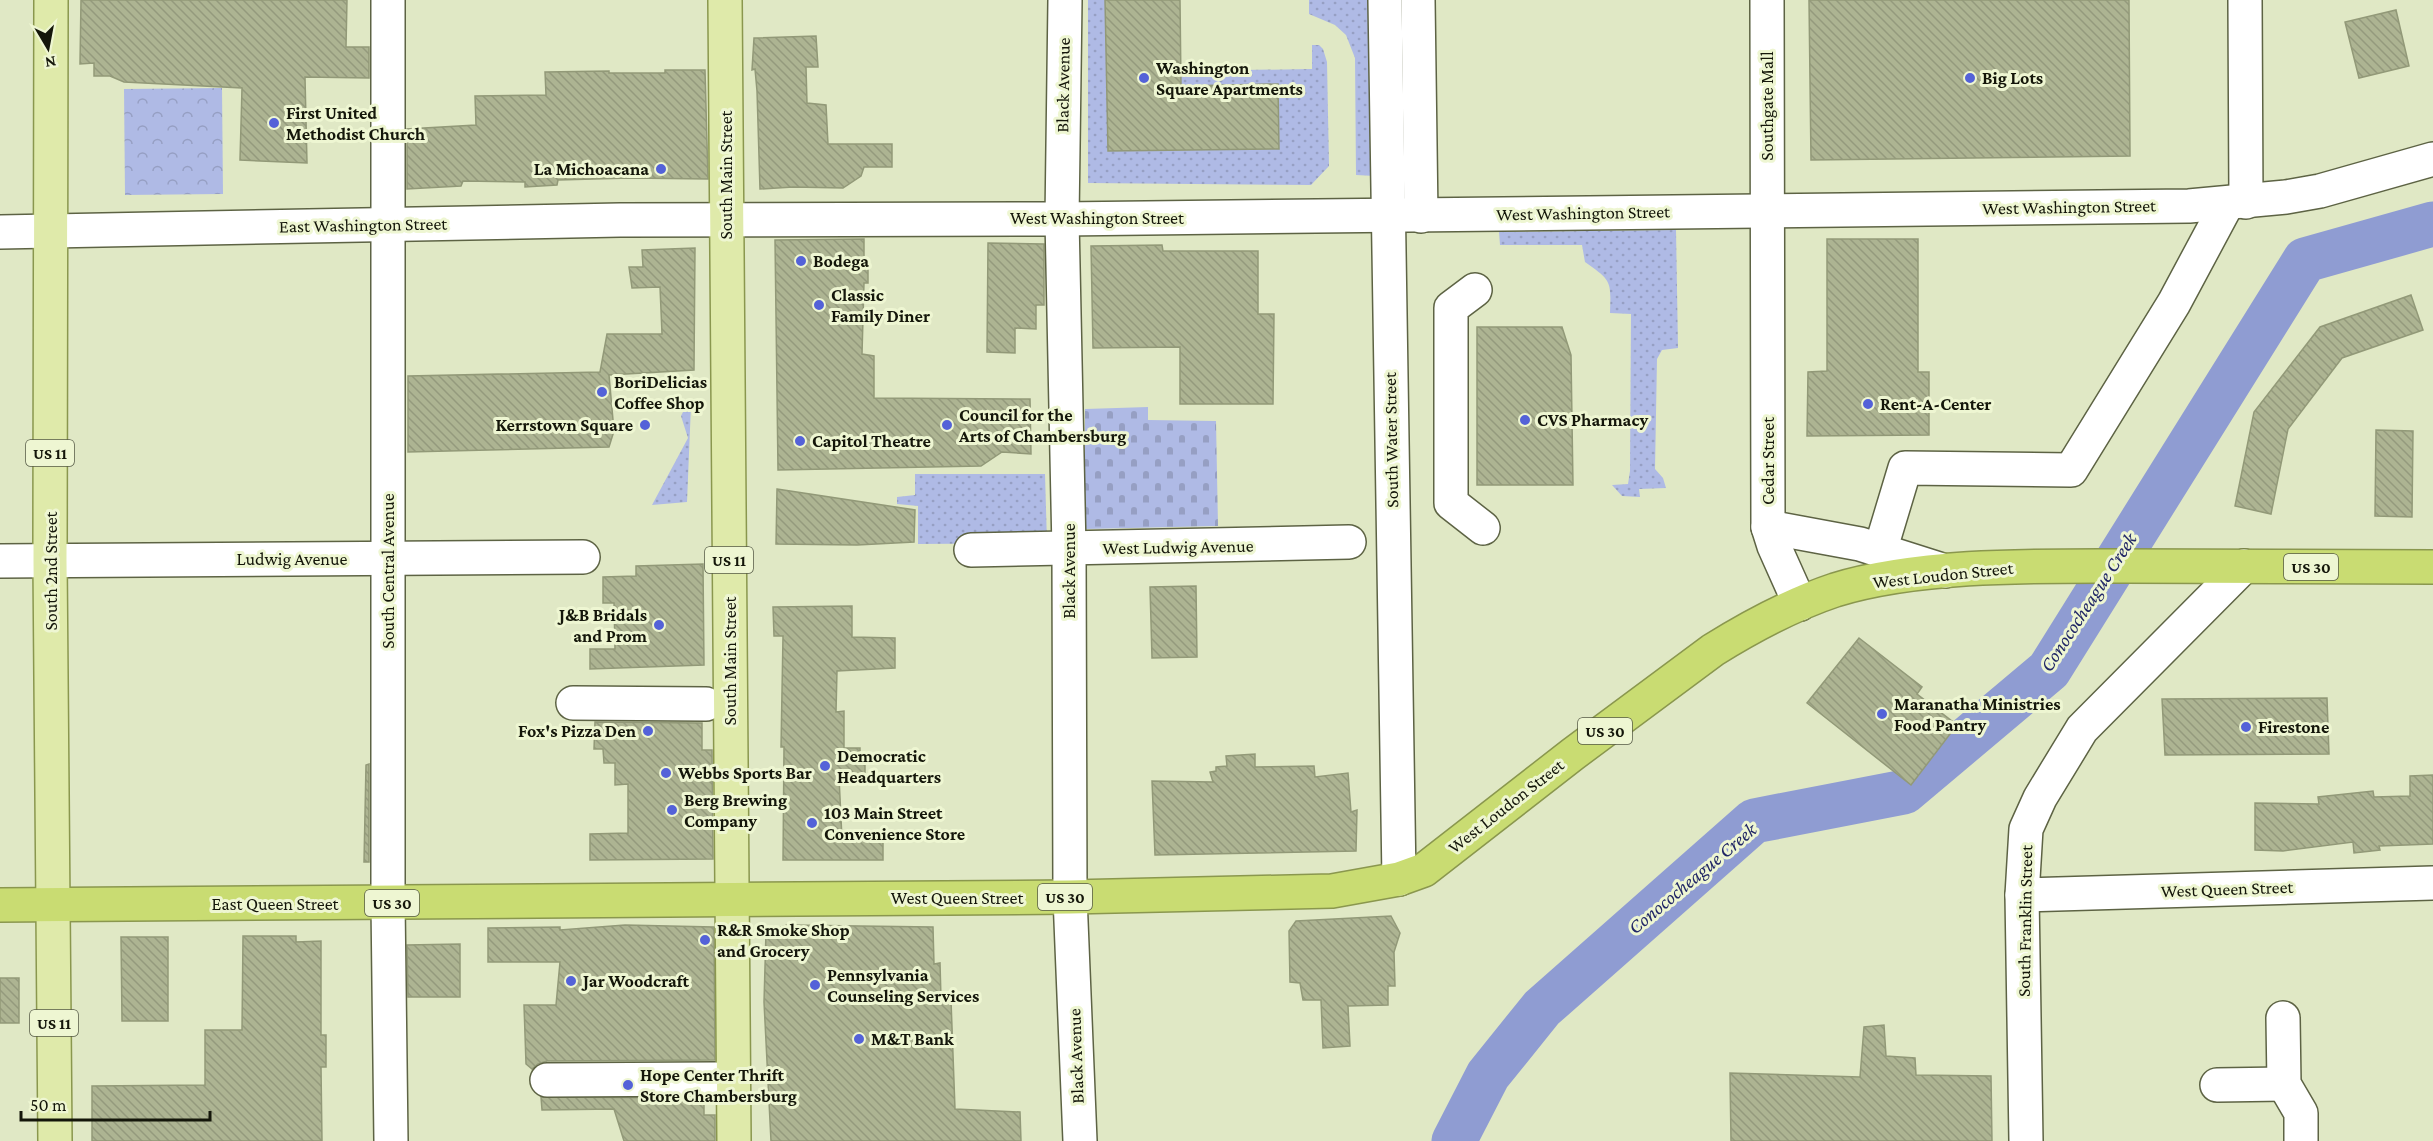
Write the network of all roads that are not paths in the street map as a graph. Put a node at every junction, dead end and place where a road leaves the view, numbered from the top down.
1 (51, 0) edge
2 (388, 0) edge
3 (725, 0) edge
4 (1065, 0) edge
5 (1385, 0) edge
6 (1418, 0) edge
7 (1767, 0) edge
8 (2245, 0) edge
9 (2433, 159) edge
10 (2236, 203) junction
11 (1767, 212) junction
12 (1387, 216) junction
13 (1421, 216) junction
14 (1062, 219) junction
15 (727, 221) junction
16 (387, 225) junction
17 (50, 231) junction
18 (0, 232) edge
19 (1475, 290) dead end
20 (1768, 527) junction
21 (1483, 528) dead end
22 (1350, 542) dead end
23 (971, 550) dead end
24 (1069, 550) junction
25 (1880, 550) junction
26 (583, 557) dead end
27 (388, 558) junction
28 (0, 561) edge
29 (50, 561) junction
30 (2244, 566) junction
31 (2433, 567) edge
32 (1946, 571) junction
33 (1800, 604) junction
34 (573, 703) dead end
35 (706, 704) dead end
36 (1400, 879) junction
37 (2433, 883) edge
38 (2022, 894) junction
39 (1070, 897) junction
40 (730, 898) junction
41 (388, 903) junction
42 (0, 905) edge
43 (54, 905) junction
44 (2283, 1018) dead end
45 (715, 1079) dead end
46 (547, 1080) dead end
47 (2284, 1084) junction
48 (2217, 1085) dead end
49 (55, 1141) edge
50 (391, 1141) edge
51 (734, 1141) edge
52 (1080, 1141) edge
53 (2026, 1141) edge
54 (2301, 1141) edge

1 - 17 main road, South 2nd Street / US 11
2 - 16 street, South Central Avenue
3 - 15 main road, South Main Street / US 11
4 - 14 street, Black Avenue
5 - 12 street, South Water Street
6 - 13 street
7 - 11 street, Southgate Mall
8 - 10 street
9 - 10 street, West Washington Street
10 - 11 street, West Washington Street
10 - 25 street
11 - 13 street, West Washington Street
11 - 20 street, Cedar Street
12 - 13 street, West Washington Street
12 - 14 street, West Washington Street
12 - 36 street, South Water Street
14 - 15 street, West Washington Street
14 - 24 street, Black Avenue
15 - 16 street, East Washington Street
15 - 40 main road, South Main Street / US 11
16 - 17 street, East Washington Street
16 - 27 street, South Central Avenue
17 - 18 street, East Washington Street
17 - 29 main road, South 2nd Street / US 11
19 - 21 street
20 - 25 street, Cedar Street
20 - 33 street
22 - 24 street, West Ludwig Avenue
23 - 24 street, West Ludwig Avenue
24 - 39 street, Black Avenue
25 - 32 street, Cedar Street
26 - 27 street, Ludwig Avenue
27 - 29 street, Ludwig Avenue
27 - 41 street, South Central Avenue
28 - 29 street, Ludwig Avenue
29 - 43 main road, South 2nd Street / US 11
30 - 31 highway, West Loudon Street / US 30
30 - 32 highway, West Loudon Street / US 30
30 - 38 street, South Franklin Street
32 - 33 highway, West Loudon Street / US 30
33 - 36 highway, West Loudon Street / US 30
34 - 35 street
36 - 39 highway, West Queen Street / US 30
37 - 38 street, West Queen Street
38 - 53 street, South Franklin Street
39 - 40 highway, West Queen Street / US 30
39 - 52 street, Black Avenue
40 - 41 highway, East Queen Street / US 30
40 - 51 main road, South Main Street / US 11
41 - 43 highway, East Queen Street / US 30
41 - 50 street, South Central Avenue
42 - 43 highway, East Queen Street / US 30
43 - 49 main road, South 2nd Street / US 11
44 - 47 street
45 - 46 street
47 - 48 street
47 - 54 street

